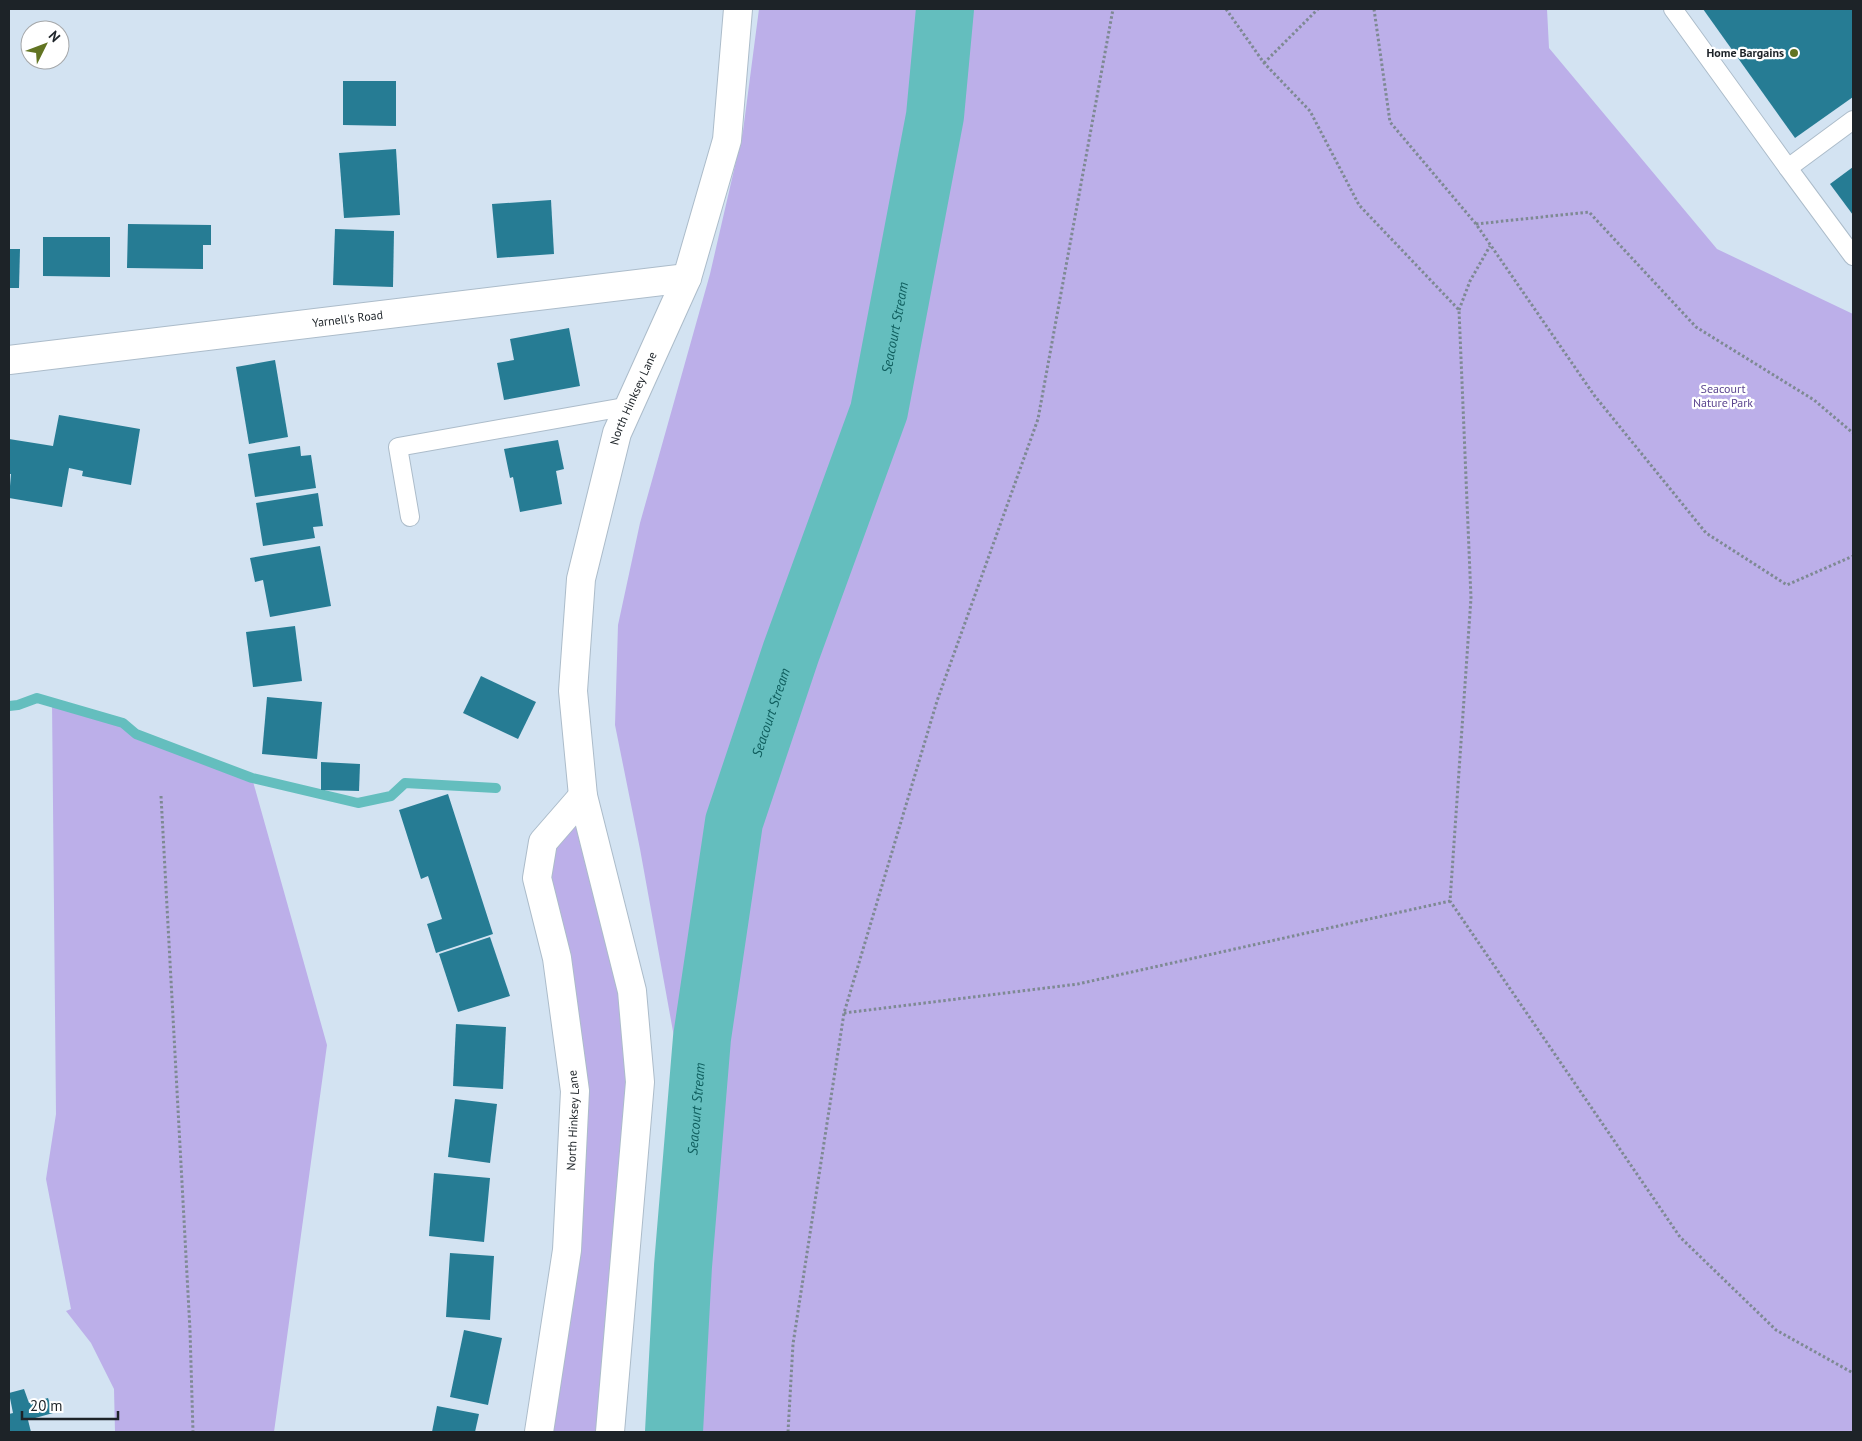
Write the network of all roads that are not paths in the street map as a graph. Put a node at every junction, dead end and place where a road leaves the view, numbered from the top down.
1 (738, 9) edge
2 (1673, 9) edge
3 (1853, 120) edge
4 (1788, 168) junction
5 (1853, 256) edge
6 (688, 278) junction
7 (9, 360) edge
8 (630, 406) junction
9 (410, 517) dead end
10 (583, 796) junction
11 (539, 1432) edge
12 (610, 1432) edge

1 - 6 street, North Hinksey Lane
2 - 4 lane
3 - 4 lane
4 - 5 lane
6 - 7 street, Yarnell's Road
6 - 8 street, North Hinksey Lane
8 - 9 lane
8 - 10 street, North Hinksey Lane
10 - 11 street, North Hinksey Lane
10 - 12 street, North Hinksey Lane

